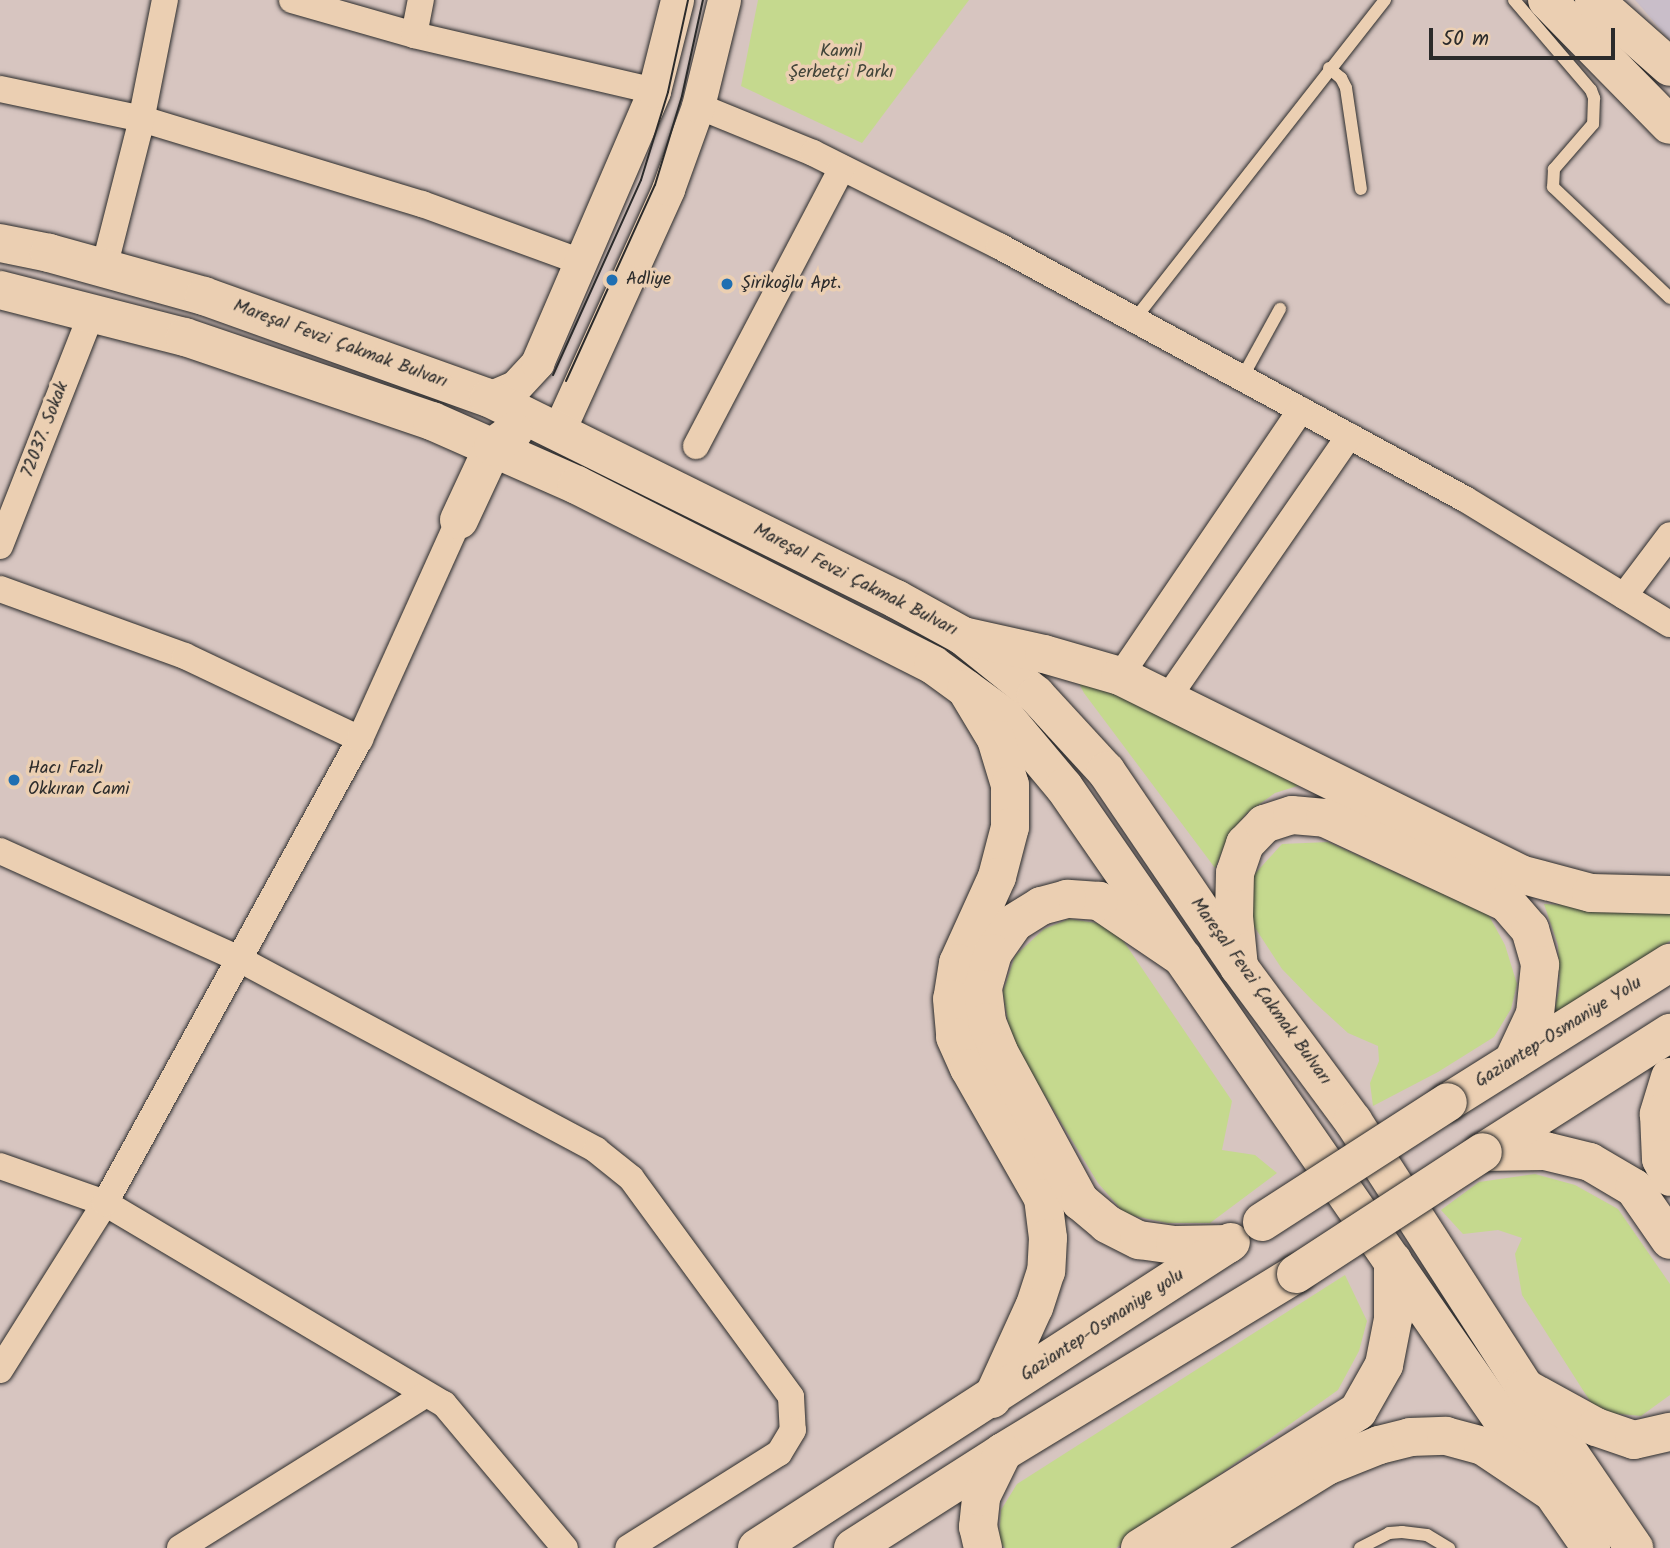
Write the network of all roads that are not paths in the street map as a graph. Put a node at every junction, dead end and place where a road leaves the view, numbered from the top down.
1 (165, 0) edge
2 (292, 0) edge
3 (421, 0) edge
4 (677, 0) edge
5 (724, 0) edge
6 (1385, 0) edge
7 (1514, 0) edge
8 (1547, 0) edge
9 (1594, 0) edge
10 (414, 35) junction
11 (1670, 67) edge
12 (1329, 68) junction
13 (0, 89) edge
14 (654, 91) junction
15 (698, 106) junction
16 (142, 119) junction
17 (1670, 125) edge
18 (842, 168) junction
19 (1361, 189) dead end
20 (0, 243) edge
21 (581, 262) junction
22 (104, 268) junction
23 (0, 289) edge
24 (1670, 298) edge
25 (1280, 309) dead end
26 (92, 313) junction
27 (1134, 320) junction
28 (1242, 378) junction
29 (489, 398) junction
30 (1301, 410) junction
31 (549, 427) junction
32 (1349, 436) junction
33 (696, 446) dead end
34 (493, 447) junction
35 (577, 485) junction
36 (459, 520) junction
37 (1670, 535) edge
38 (0, 546) edge
39 (0, 589) edge
40 (1624, 596) junction
41 (1670, 624) edge
42 (963, 636) junction
43 (1120, 676) junction
44 (966, 689) junction
45 (1167, 699) junction
46 (360, 739) junction
47 (0, 851) edge
48 (1670, 895) edge
49 (1183, 958) junction
50 (239, 959) junction
51 (1670, 963) edge
52 (1238, 967) junction
53 (1670, 1033) edge
54 (1513, 1061) junction
55 (1670, 1077) edge
56 (1448, 1102) joint
57 (1483, 1153) junction
58 (0, 1166) edge
59 (1670, 1177) edge
60 (105, 1203) junction
61 (1670, 1240) edge
62 (1228, 1244) junction
63 (1393, 1261) junction
64 (0, 1370) edge
65 (1525, 1388) junction
66 (426, 1394) junction
67 (992, 1399) junction
68 (1670, 1432) edge
69 (1003, 1451) junction
70 (1556, 1495) junction
71 (183, 1547) edge
72 (565, 1548) edge
73 (628, 1548) edge
74 (757, 1548) edge
75 (853, 1548) edge
76 (984, 1548) edge
77 (1140, 1548) edge
78 (1194, 1548) edge
79 (1360, 1548) edge
80 (1449, 1548) edge
81 (1591, 1548) edge
82 (1634, 1548) edge

1 - 16 street
2 - 10 street
3 - 10 street
4 - 14 street
5 - 15 street
6 - 12 lane
7 - 24 lane
8 - 17 main road
9 - 11 main road
10 - 14 street
12 - 19 lane
12 - 27 lane
13 - 16 street
14 - 21 street
15 - 18 street
15 - 31 street
16 - 21 street
16 - 22 street
18 - 27 street
18 - 33 street
20 - 22 main road, Mareşal Fevzi Çakmak Bulvarı
21 - 29 street
22 - 29 main road, Mareşal Fevzi Çakmak Bulvarı
23 - 26 main road
25 - 28 lane
26 - 34 main road
26 - 38 street, 72037. Sokak
27 - 28 street
28 - 30 street
29 - 31 main road, Mareşal Fevzi Çakmak Bulvarı
30 - 32 street
30 - 43 street
31 - 34 main road
31 - 42 main road, Mareşal Fevzi Çakmak Bulvarı
32 - 40 street
32 - 45 street
34 - 35 main road
34 - 36 main road
35 - 36 main road
35 - 44 main road
36 - 46 street
37 - 40 street
39 - 46 street
40 - 41 street
42 - 43 main road
42 - 52 main road, Mareşal Fevzi Çakmak Bulvarı
43 - 45 main road
44 - 49 main road
44 - 67 main road
45 - 48 main road
46 - 50 street
47 - 50 street
49 - 62 main road
49 - 63 main road
50 - 60 street
50 - 73 street
51 - 54 main road, Gaziantep-Osmaniye Yolu
52 - 54 main road
52 - 65 main road, Mareşal Fevzi Çakmak Bulvarı
53 - 57 main road
54 - 56 main road, Gaziantep-Osmaniye Yolu
55 - 59 main road
56 - 62 main road, Gaziantep-Osmaniye yolu, bridge
57 - 61 main road
57 - 69 main road, bridge
58 - 60 street
60 - 64 street
60 - 66 street
62 - 67 main road, Gaziantep-Osmaniye yolu
63 - 70 main road
63 - 77 main road
65 - 68 main road
65 - 82 main road, Mareşal Fevzi Çakmak Bulvarı
66 - 71 street
66 - 72 street
67 - 74 main road, Gaziantep-Osmaniye yolu
69 - 75 main road
69 - 76 main road
70 - 78 main road
70 - 81 main road
79 - 80 lane

